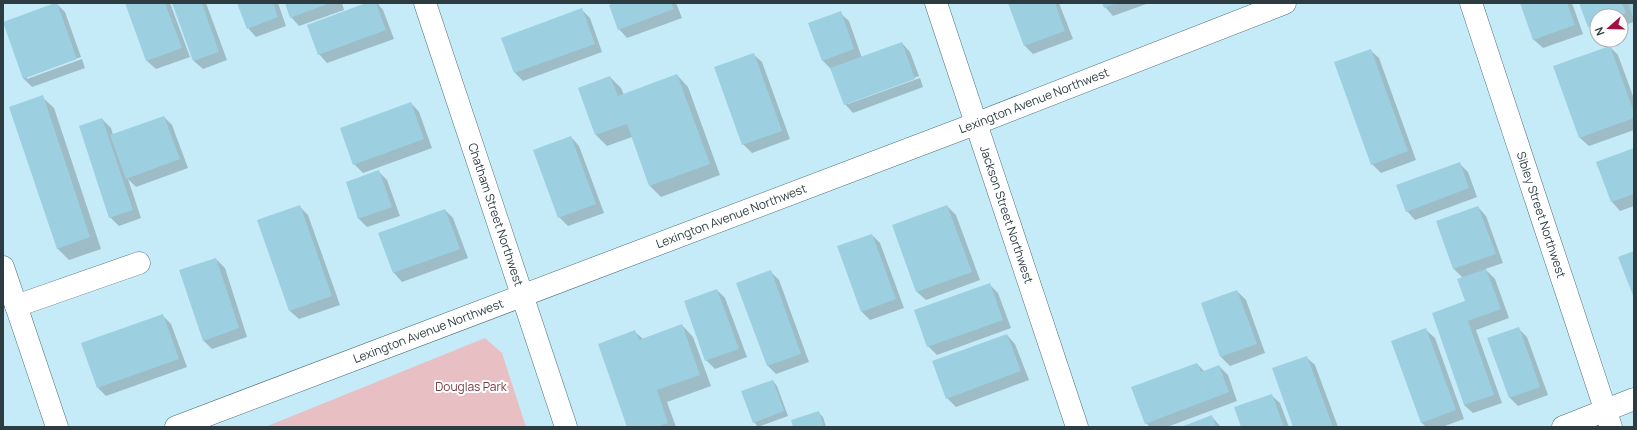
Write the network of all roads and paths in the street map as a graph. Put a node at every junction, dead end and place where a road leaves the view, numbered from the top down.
1 (425, 3) edge
2 (936, 3) edge
3 (1285, 3) edge
4 (1471, 3) edge
5 (975, 124) junction
6 (139, 263) dead end
7 (3, 267) edge
8 (522, 296) junction
9 (16, 306) junction
10 (1634, 400) edge
11 (1608, 419) edge
12 (57, 427) edge
13 (176, 427) edge
14 (566, 427) edge
15 (1077, 427) edge
16 (1563, 427) edge

1 - 8 street, Chatham Street Northwest
2 - 5 street, Jackson Street Northwest
3 - 5 street, Lexington Avenue Northwest
4 - 11 street, Sibley Street Northwest
5 - 8 street, Lexington Avenue Northwest
5 - 15 street, Jackson Street Northwest
6 - 9 street
7 - 9 street
8 - 13 street, Lexington Avenue Northwest
8 - 14 street, Chatham Street Northwest
9 - 12 street
10 - 11 street
11 - 16 street

